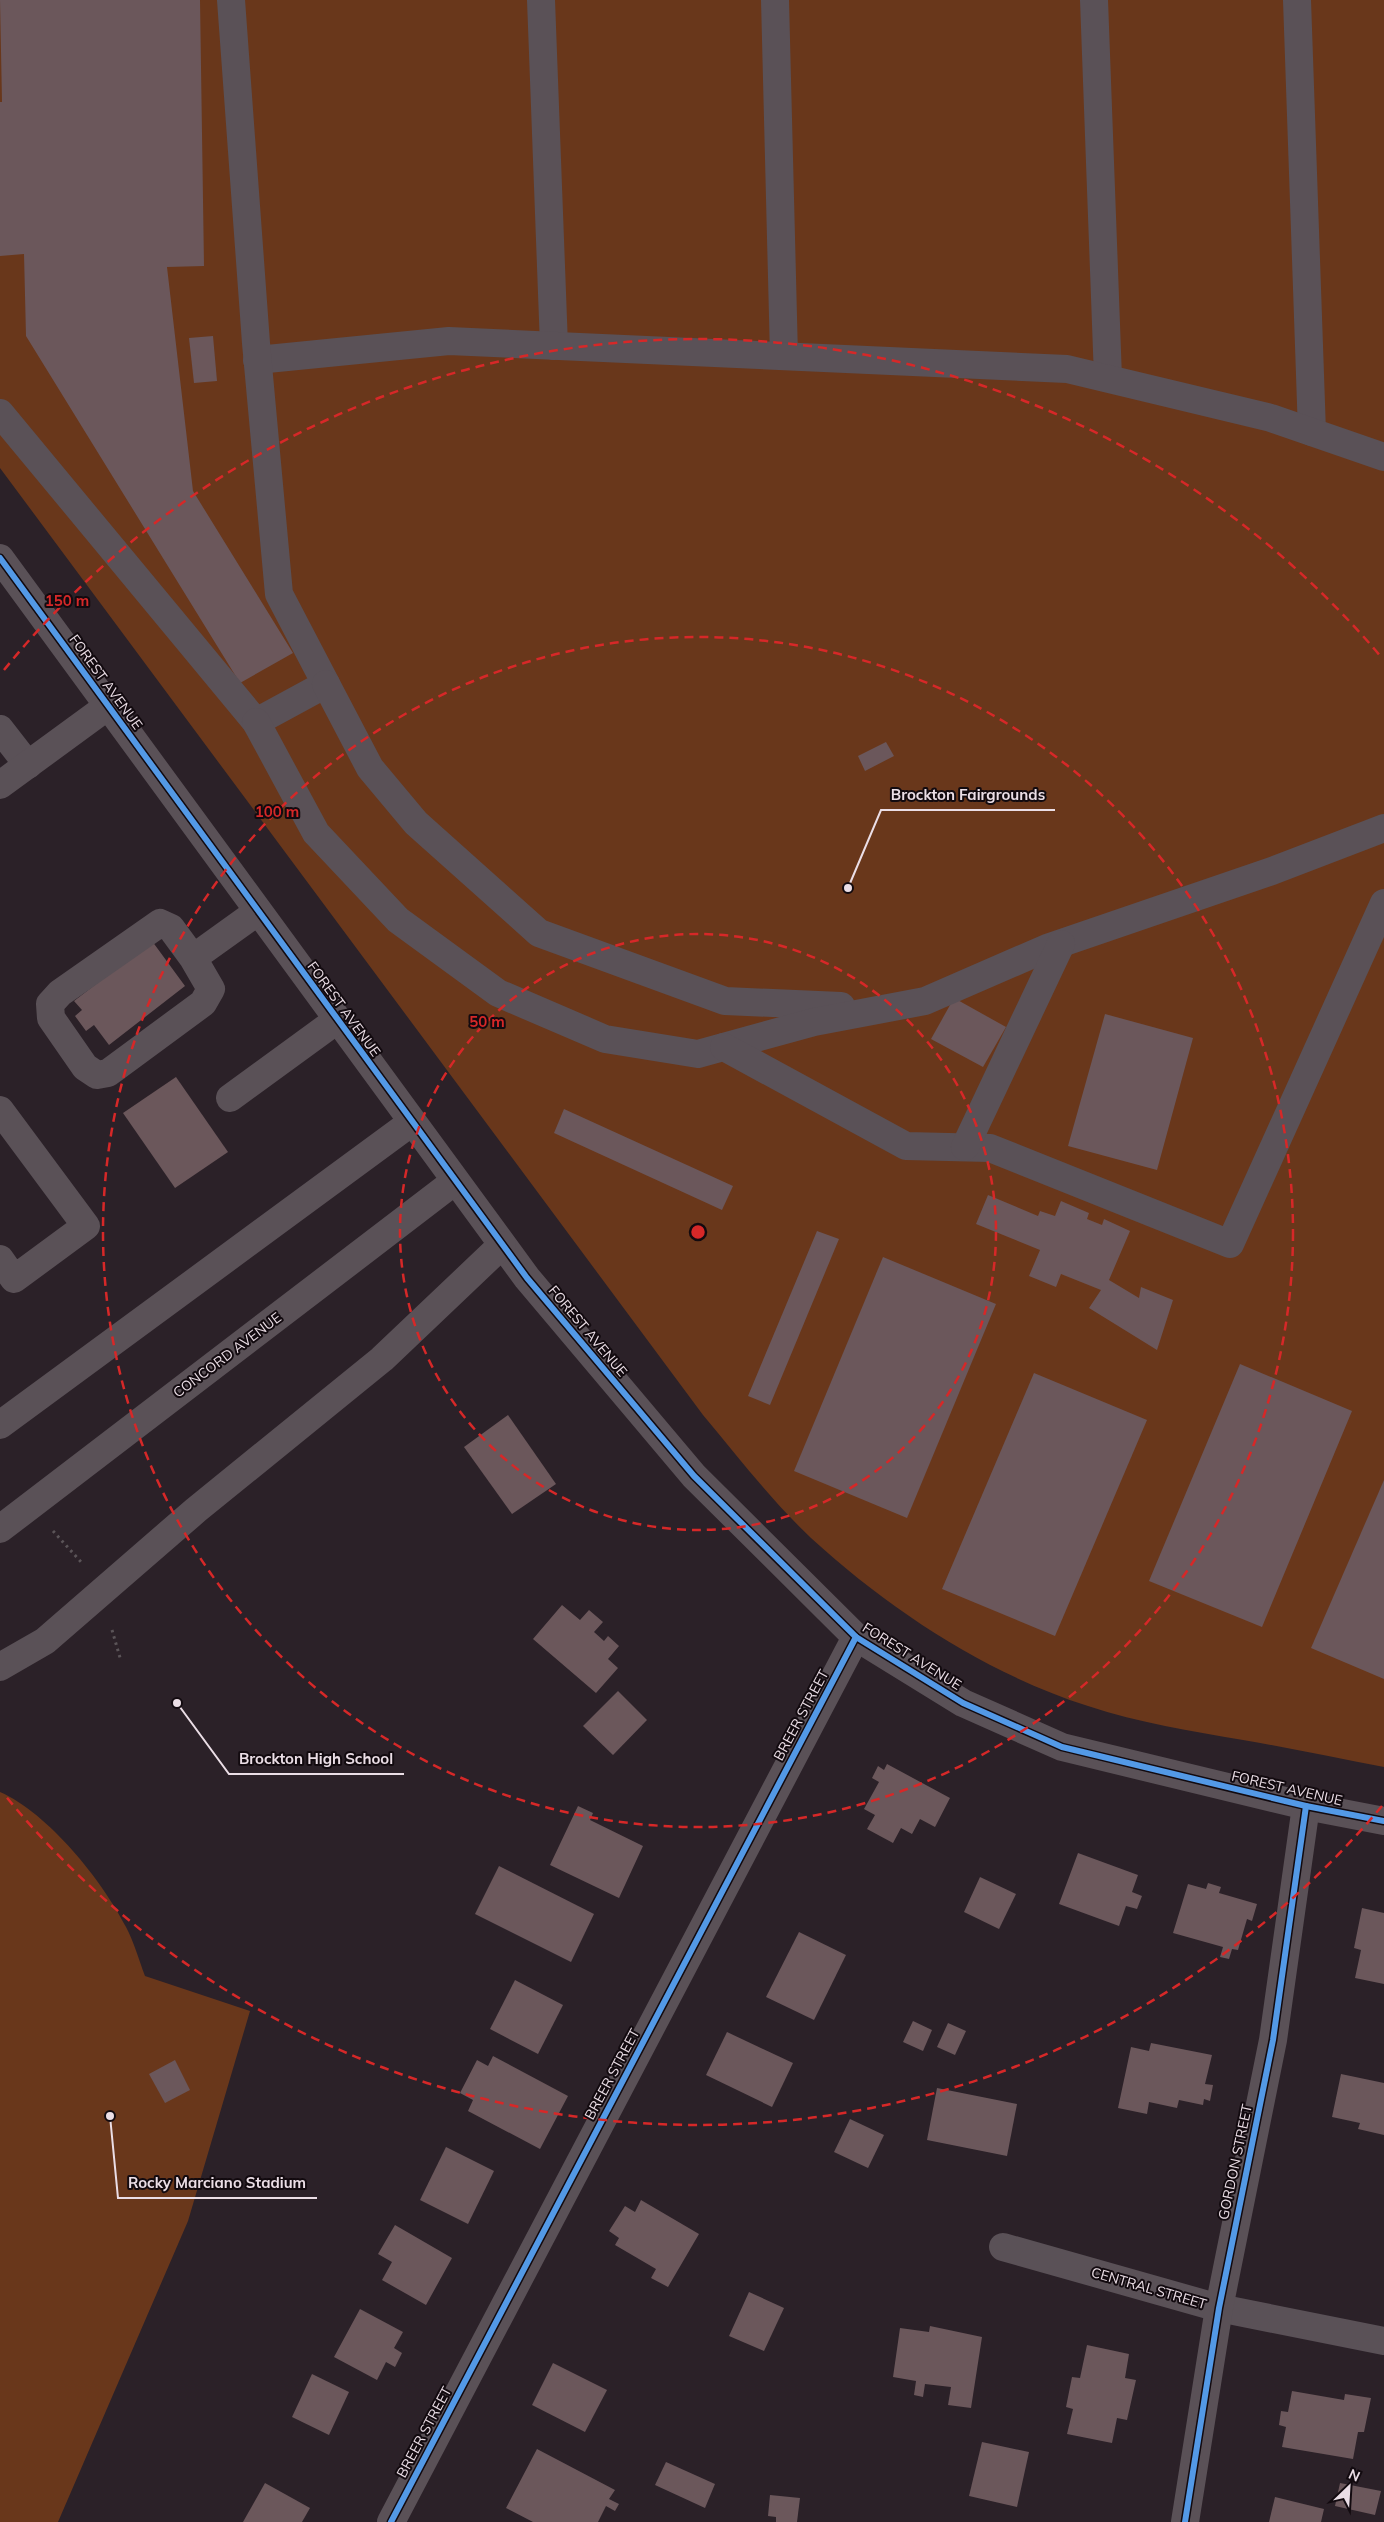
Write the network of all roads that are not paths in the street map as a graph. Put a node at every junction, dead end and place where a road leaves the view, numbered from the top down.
1 (232, 0) edge
2 (541, 0) edge
3 (775, 0) edge
4 (1094, 0) edge
5 (1297, 0) edge
6 (554, 346) junction
7 (784, 356) junction
8 (257, 360) junction
9 (1108, 378) junction
10 (0, 413) edge
11 (1312, 432) junction
12 (1384, 457) edge
13 (0, 558) edge
14 (326, 684) junction
15 (108, 706) junction
16 (256, 722) junction
17 (0, 729) edge
18 (28, 765) junction
19 (0, 785) edge
20 (1384, 828) edge
21 (1384, 903) edge
22 (257, 912) junction
23 (1061, 944) junction
24 (193, 958) junction
25 (889, 1008) junction
26 (336, 1020) junction
27 (724, 1047) junction
28 (230, 1098) dead end
29 (0, 1110) edge
30 (412, 1122) junction
31 (965, 1147) junction
32 (455, 1181) junction
33 (502, 1245) junction
34 (0, 1259) edge
35 (0, 1425) edge
36 (0, 1529) edge
37 (856, 1637) junction
38 (0, 1668) edge
39 (1306, 1806) junction
40 (1384, 1821) edge
41 (1003, 2247) dead end
42 (1219, 2308) junction
43 (1384, 2341) edge
44 (391, 2522) edge
45 (1185, 2522) edge

1 - 8 street
2 - 6 street
3 - 7 street
4 - 9 street
5 - 11 street
6 - 7 street
6 - 8 street
7 - 9 street
8 - 14 street
9 - 11 street
10 - 16 street
11 - 12 street
13 - 15 street, FOREST AVENUE
14 - 16 street
14 - 25 street
15 - 18 street
15 - 22 street, FOREST AVENUE
16 - 27 street
17 - 18 street
18 - 19 street
20 - 23 street
21 - 31 street
22 - 24 street
22 - 26 street, FOREST AVENUE
23 - 25 street
23 - 31 street
24 - 24 street
25 - 27 street
26 - 28 street
26 - 30 street, FOREST AVENUE
27 - 31 street
29 - 34 street
30 - 32 street, FOREST AVENUE
30 - 35 street
32 - 33 street, FOREST AVENUE
32 - 36 street, CONCORD AVENUE
33 - 37 street, FOREST AVENUE
33 - 38 street
37 - 39 street, FOREST AVENUE
37 - 44 street, BREER STREET
39 - 40 street, FOREST AVENUE
39 - 42 street, GORDON STREET
41 - 42 street, CENTRAL STREET
42 - 43 street, CENTRAL STREET
42 - 45 street, GORDON STREET

